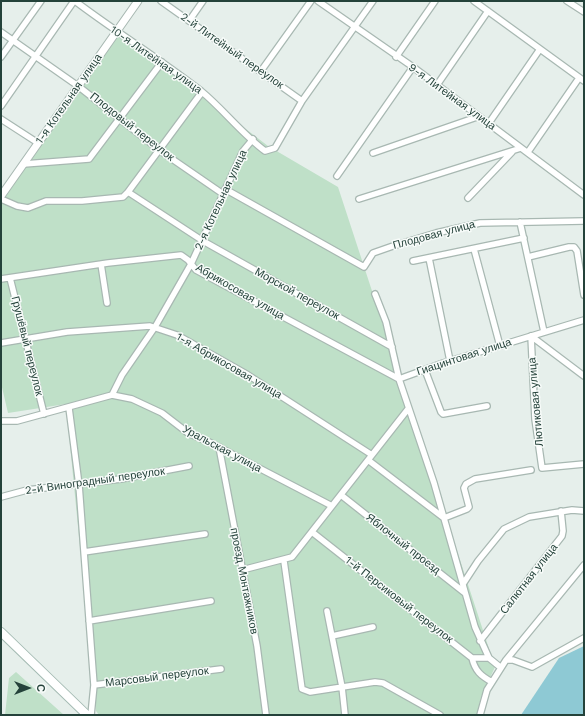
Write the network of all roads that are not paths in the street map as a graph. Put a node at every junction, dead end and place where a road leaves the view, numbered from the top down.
1 (41, 1) edge
2 (74, 1) edge
3 (138, 1) edge
4 (161, 1) edge
5 (203, 1) edge
6 (312, 1) edge
7 (318, 1) edge
8 (372, 1) edge
9 (435, 1) edge
10 (474, 1) edge
11 (567, 1) edge
12 (488, 11) junction
13 (584, 12) edge
14 (189, 21) junction
15 (354, 28) junction
16 (1, 32) edge
17 (116, 32) junction
18 (13, 41) junction
19 (540, 49) junction
20 (1, 57) edge
21 (35, 57) junction
22 (396, 57) junction
23 (162, 62) junction
24 (413, 67) junction
25 (261, 71) junction
26 (582, 80) edge
27 (437, 85) junction
28 (78, 86) junction
29 (202, 92) junction
30 (302, 101) junction
31 (1, 106) edge
32 (477, 117) junction
33 (120, 118) junction
34 (1, 119) edge
35 (489, 123) junction
36 (253, 140) junction
37 (38, 143) junction
38 (521, 148) junction
39 (159, 149) junction
40 (514, 150) junction
41 (528, 152) junction
42 (373, 153) dead end
43 (24, 164) junction
44 (337, 176) dead end
45 (128, 192) junction
46 (224, 192) junction
47 (584, 195) edge
48 (1, 197) edge
49 (468, 198) dead end
50 (358, 199) dead end
51 (584, 221) edge
52 (520, 222) junction
53 (524, 238) junction
54 (203, 240) junction
55 (474, 249) junction
56 (528, 257) junction
57 (429, 258) junction
58 (413, 261) dead end
59 (101, 264) junction
60 (191, 264) junction
61 (364, 267) joint
62 (10, 278) junction
63 (1, 279) edge
64 (375, 294) dead end
65 (584, 295) edge
66 (107, 303) dead end
67 (584, 320) edge
68 (155, 327) junction
69 (544, 332) junction
70 (531, 336) junction
71 (24, 338) junction
72 (1, 343) edge
73 (500, 346) junction
74 (392, 347) junction
75 (450, 361) junction
76 (425, 370) junction
77 (584, 376) edge
78 (399, 380) junction
79 (112, 395) junction
80 (487, 406) dead end
81 (69, 408) junction
82 (408, 409) junction
83 (44, 414) junction
84 (1, 421) edge
85 (219, 447) junction
86 (370, 457) junction
87 (584, 464) edge
88 (189, 466) dead end
89 (531, 470) dead end
90 (79, 485) junction
91 (341, 495) junction
92 (1, 497) edge
93 (332, 506) junction
94 (584, 511) edge
95 (561, 512) junction
96 (444, 518) junction
97 (312, 532) junction
98 (205, 534) dead end
99 (84, 552) junction
100 (284, 561) junction
101 (584, 566) edge
102 (242, 570) junction
103 (462, 584) junction
104 (465, 593) junction
105 (211, 601) dead end
106 (327, 612) dead end
107 (89, 621) junction
108 (373, 627) dead end
109 (1, 632) edge
110 (332, 636) junction
111 (584, 638) edge
112 (480, 641) junction
113 (472, 658) junction
114 (489, 658) junction
115 (506, 660) junction
116 (500, 668) junction
117 (221, 669) dead end
118 (492, 682) junction
119 (94, 685) junction
120 (342, 687) junction
121 (87, 715) edge
122 (91, 715) edge
123 (266, 715) edge
124 (345, 715) edge
125 (440, 715) edge
126 (480, 715) edge

1 - 18 street
2 - 17 street, 10-я Литейная улица
2 - 21 street
3 - 17 street, 1-я Котельная улица
4 - 14 street, 2-й Литейный переулок
5 - 14 street
6 - 25 street
7 - 15 street, 9-я Литейная улица
8 - 15 street, 2-я Котельная улица
9 - 22 street
10 - 12 street
11 - 13 street
12 - 19 street
12 - 27 street
14 - 25 street, 2-й Литейный переулок
15 - 22 street, 9-я Литейная улица
15 - 30 street, 2-я Котельная улица
16 - 18 street, Плодовый переулок
17 - 23 street, 10-я Литейная улица
17 - 28 street, 1-я Котельная улица
18 - 20 street
18 - 21 street, Плодовый переулок
19 - 26 street
19 - 35 street
21 - 28 street, Плодовый переулок
21 - 31 street
22 - 24 street, 9-я Литейная улица
23 - 29 street, 10-я Литейная улица
23 - 33 street
24 - 27 street, 9-я Литейная улица
24 - 44 street
25 - 30 street, 2-й Литейный переулок
26 - 41 street
27 - 32 street, 9-я Литейная улица
28 - 33 street, Плодовый переулок
28 - 37 street, 1-я Котельная улица
29 - 36 street, 10-я Литейная улица
29 - 39 street
30 - 36 street, 2-я Котельная улица
32 - 35 street, 9-я Литейная улица
32 - 42 street
33 - 39 street, Плодовый переулок
33 - 43 street
34 - 37 street
35 - 38 street, 9-я Литейная улица
36 - 46 street, 2-я Котельная улица
37 - 43 street, 1-я Котельная улица
38 - 40 street
38 - 41 street, 9-я Литейная улица
39 - 45 street
39 - 46 street, Плодовый переулок
40 - 49 street
40 - 50 street
41 - 47 street, 9-я Литейная улица
43 - 48 street, 1-я Котельная улица
45 - 48 street
45 - 54 street, Морской переулок
46 - 54 street, 2-я Котельная улица
46 - 61 street, Плодовый переулок
51 - 52 street, Плодовая улица
52 - 53 street
52 - 61 street, Плодовая улица
53 - 55 street
53 - 56 street
54 - 60 street, 2-я Котельная улица
54 - 74 street, Морской переулок
55 - 57 street
55 - 73 street
56 - 65 street
56 - 69 street
57 - 58 street
57 - 75 street
59 - 60 street, Абрикосовая улица
59 - 62 street, Абрикосовая улица
59 - 66 street
60 - 68 street, 2-я Котельная улица
60 - 78 street, Абрикосовая улица
62 - 63 street, Абрикосовая улица
62 - 71 street, Грушёвый переулок
64 - 74 street
67 - 69 street, Гиацинтовая улица
68 - 71 street, 1-я Абрикосовая улица
68 - 79 street, 2-я Котельная улица
68 - 86 street, 1-я Абрикосовая улица
69 - 70 street, Гиацинтовая улица
70 - 73 street, Гиацинтовая улица
70 - 77 street
70 - 87 street, Лютиковая улица
71 - 72 street, 1-я Абрикосовая улица
71 - 83 street, Грушёвый переулок
73 - 75 street, Гиацинтовая улица
74 - 78 street
75 - 76 street, Гиацинтовая улица
76 - 78 street, Гиацинтовая улица
76 - 80 street
78 - 82 street
79 - 81 street
79 - 85 street, Уральская улица
81 - 83 street
81 - 90 street
82 - 86 street
82 - 96 street
83 - 84 street
85 - 93 street, Уральская улица
85 - 102 street, проезд Монтажников
86 - 91 street
86 - 96 street, 1-я Абрикосовая улица
88 - 90 street, 2-й Виноградный переулок
89 - 96 street
90 - 92 street, 2-й Виноградный переулок
90 - 99 street
91 - 93 street
91 - 104 street, Яблочный проезд
93 - 97 street
94 - 95 street
95 - 103 street
95 - 112 street, Салютная улица
96 - 103 street
97 - 100 street
97 - 113 street, 1-й Персиковый переулок
98 - 99 street
99 - 107 street
100 - 102 street
100 - 120 street
101 - 115 street
102 - 123 street, проезд Монтажников
103 - 104 street
104 - 112 street
105 - 107 street
106 - 110 street
107 - 119 street
108 - 110 street
109 - 121 main road
110 - 120 street
111 - 115 street
112 - 114 street
113 - 114 street
113 - 118 street
114 - 116 street
115 - 116 street
116 - 118 street
117 - 119 street, Марсовый переулок
118 - 126 street
119 - 122 street
120 - 124 street
120 - 125 street

